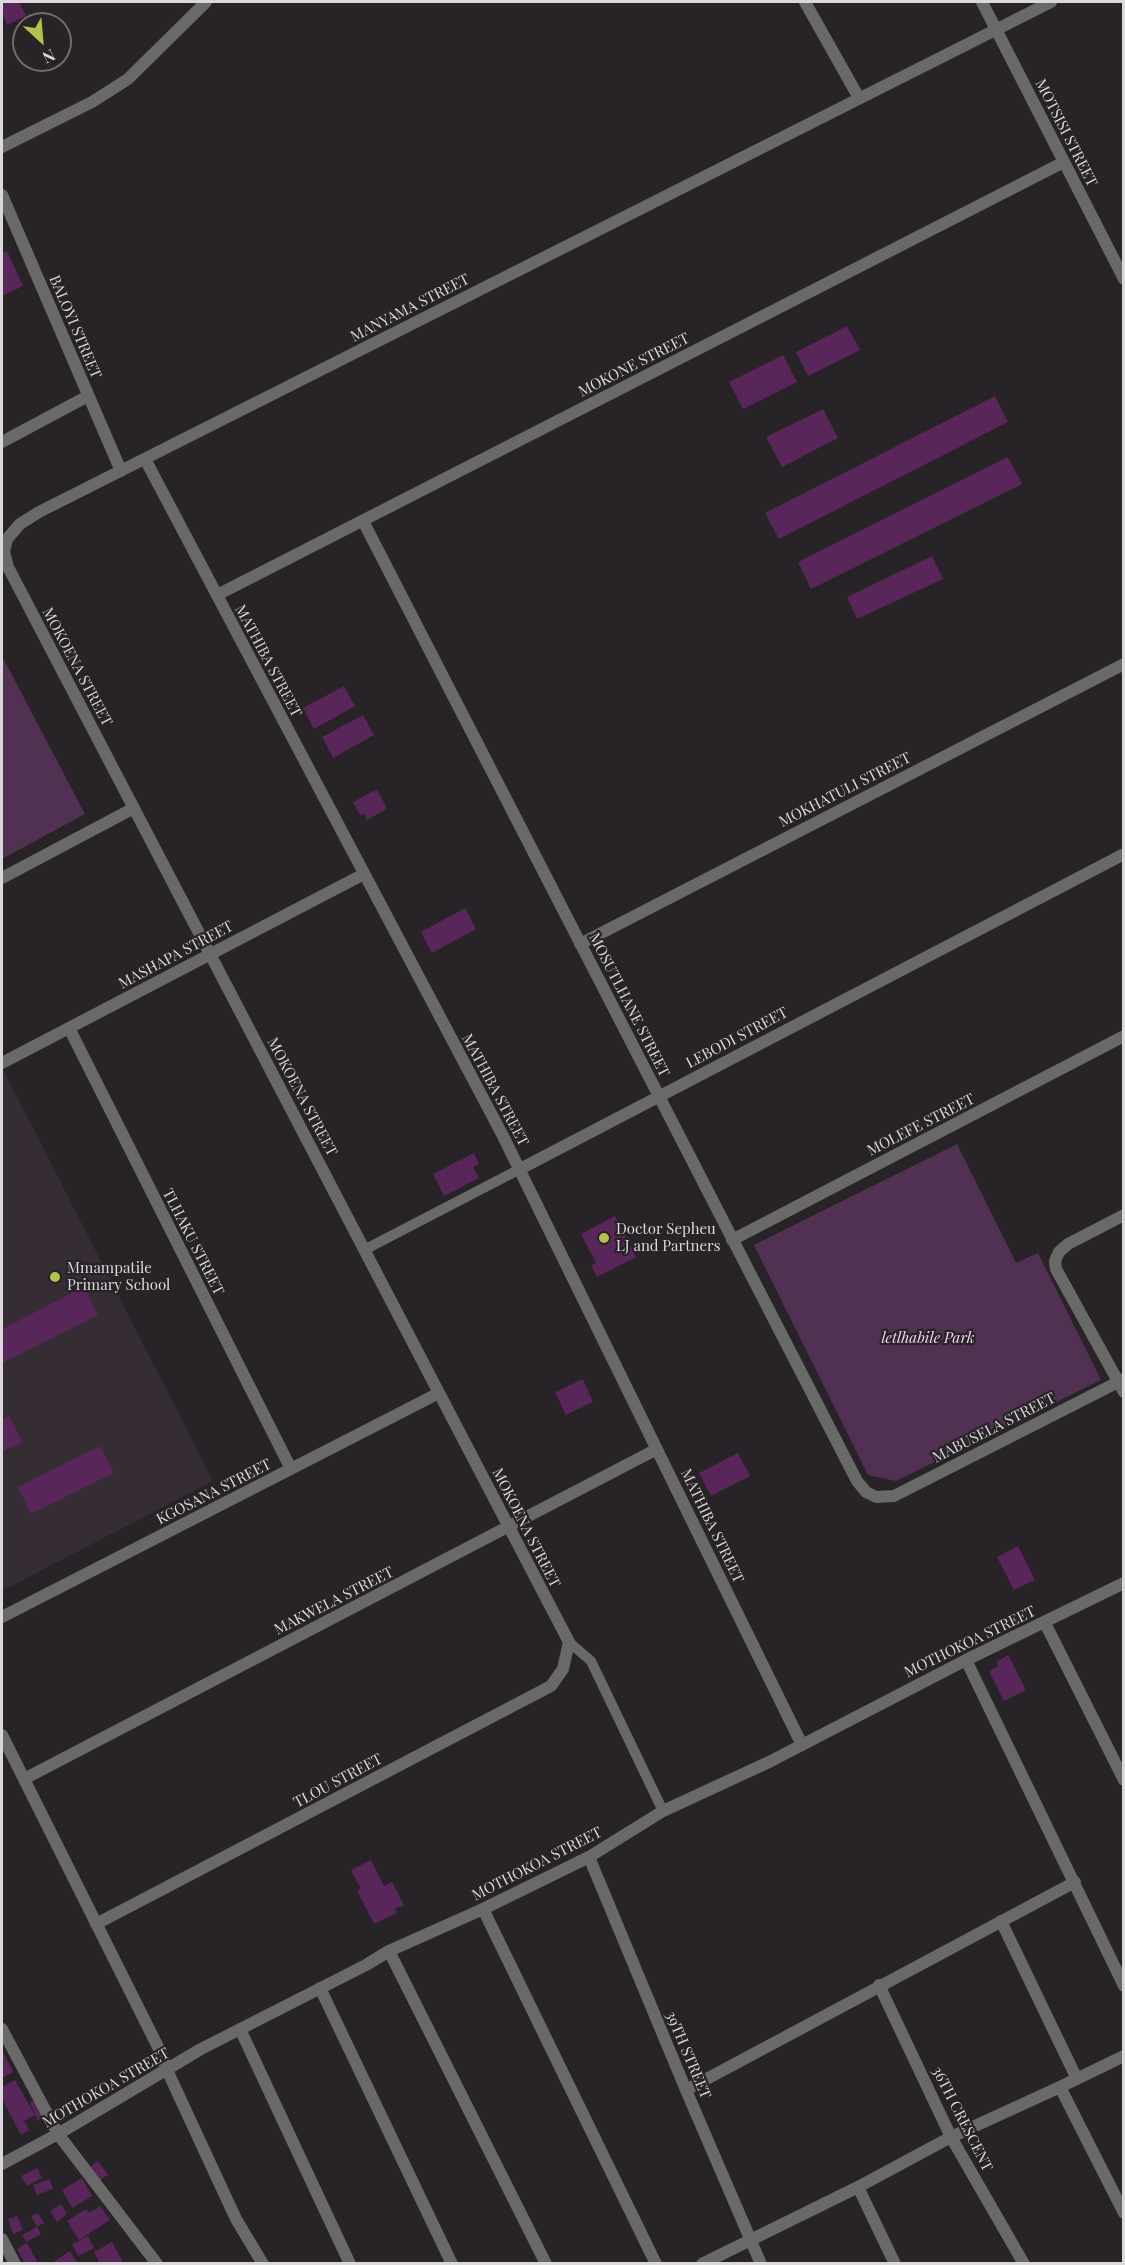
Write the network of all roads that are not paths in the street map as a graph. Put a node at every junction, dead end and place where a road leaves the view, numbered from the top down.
1 (206, 2) edge
2 (805, 2) edge
3 (982, 2) edge
4 (1051, 2) edge
5 (996, 29) junction
6 (859, 98) junction
7 (2, 147) edge
8 (1064, 162) junction
9 (2, 195) edge
10 (1124, 279) edge
11 (91, 401) junction
12 (2, 442) edge
13 (145, 459) junction
14 (121, 471) junction
15 (363, 521) junction
16 (8, 567) joint
17 (217, 595) junction
18 (1124, 663) edge
19 (134, 808) junction
20 (1124, 854) edge
21 (364, 874) junction
22 (2, 878) edge
23 (580, 944) junction
24 (210, 954) junction
25 (69, 1028) junction
26 (1124, 1036) edge
27 (2, 1064) edge
28 (658, 1096) junction
29 (520, 1169) junction
30 (1124, 1215) edge
31 (732, 1240) junction
32 (364, 1250) junction
33 (1122, 1384) edge
34 (439, 1393) junction
35 (657, 1449) junction
36 (291, 1469) junction
37 (876, 1497) joint
38 (508, 1527) junction
39 (1124, 1583) edge
40 (2, 1617) edge
41 (1045, 1623) junction
42 (569, 1642) junction
43 (966, 1660) junction
44 (2, 1735) edge
45 (802, 1745) junction
46 (24, 1779) junction
47 (1124, 1780) edge
48 (663, 1811) junction
49 (589, 1857) junction
50 (1074, 1882) junction
51 (483, 1909) junction
52 (1001, 1921) junction
53 (96, 1924) junction
54 (389, 1951) junction
55 (879, 1985) junction
56 (1124, 1986) edge
57 (320, 1988) junction
58 (2, 2029) edge
59 (240, 2030) junction
60 (1124, 2056) edge
61 (166, 2070) junction
62 (1077, 2079) junction
63 (1060, 2087) junction
64 (686, 2090) junction
65 (58, 2134) junction
66 (951, 2137) junction
67 (2, 2164) edge
68 (858, 2187) junction
69 (1124, 2213) edge
70 (2, 2239) edge
71 (751, 2240) junction
72 (15, 2264) edge
73 (157, 2264) edge
74 (263, 2264) edge
75 (350, 2264) edge
76 (452, 2264) edge
77 (546, 2264) edge
78 (656, 2264) edge
79 (702, 2264) edge
80 (761, 2264) edge
81 (895, 2264) edge
82 (1024, 2264) edge

1 - 7 street
2 - 6 street
3 - 5 street, MOTSISI STREET
4 - 5 street, MANYAMA STREET
5 - 6 street, MANYAMA STREET
5 - 8 street, MOTSISI STREET
6 - 13 street, MANYAMA STREET
8 - 10 street, MOTSISI STREET
8 - 15 street, MOKONE STREET
9 - 11 street, BALOYI STREET
11 - 12 street
11 - 14 street, BALOYI STREET
13 - 14 street, MANYAMA STREET
13 - 17 street, MATHIBA STREET
14 - 16 street, MANYAMA STREET
15 - 17 street, MOKONE STREET
15 - 23 street, MOSUTLHANE STREET
16 - 19 street, MOKOENA STREET
17 - 21 street, MATHIBA STREET
18 - 23 street, MOKHATULI STREET
19 - 22 street
19 - 24 street, MOKOENA STREET
20 - 28 street, LEBODI STREET
21 - 24 street, MASHAPA STREET
21 - 29 street, MATHIBA STREET
23 - 28 street, MOSUTLHANE STREET
24 - 25 street, MASHAPA STREET
24 - 32 street, MOKOENA STREET
25 - 27 street, MASHAPA STREET
25 - 36 street, TLHAKU STREET
26 - 31 street, MOLEFE STREET
28 - 29 street, LEBODI STREET
28 - 31 street, MOSUTLHANE STREET
29 - 32 street, LEBODI STREET
29 - 35 street, MATHIBA STREET
30 - 33 street
31 - 37 street, MOSUTLHANE STREET
32 - 34 street, MOKOENA STREET
33 - 37 street, MABUSELA STREET
34 - 36 street, KGOSANA STREET
34 - 38 street, MOKOENA STREET
35 - 38 street, MAKWELA STREET
35 - 45 street, MATHIBA STREET
36 - 40 street, KGOSANA STREET
38 - 42 street, MOKOENA STREET
38 - 46 street, MAKWELA STREET
39 - 41 street, MOTHOKOA STREET
41 - 43 street, MOTHOKOA STREET
41 - 47 street
42 - 48 street
42 - 53 street, TLOU STREET
43 - 45 street, MOTHOKOA STREET
43 - 50 street
44 - 46 street
45 - 48 street, MOTHOKOA STREET
46 - 53 street
48 - 49 street, MOTHOKOA STREET
49 - 51 street, MOTHOKOA STREET
49 - 64 street, 39TH STREET
50 - 52 street
50 - 56 street
51 - 54 street, MOTHOKOA STREET
51 - 78 street
52 - 55 street
52 - 62 street
53 - 61 street
54 - 57 street, MOTHOKOA STREET
54 - 77 street
55 - 64 street
55 - 66 street, 36TH CRESCENT
57 - 59 street, MOTHOKOA STREET
57 - 76 street
58 - 65 street
59 - 61 street, MOTHOKOA STREET
59 - 75 street
60 - 62 street
61 - 65 street, MOTHOKOA STREET
61 - 74 street
62 - 63 street
63 - 66 street
63 - 69 street
64 - 71 street, 39TH STREET
65 - 67 street, MOTHOKOA STREET
65 - 73 street
66 - 68 street
66 - 82 street, 36TH CRESCENT
68 - 71 street
68 - 81 street
70 - 72 street
71 - 79 street
71 - 80 street, 39TH STREET

